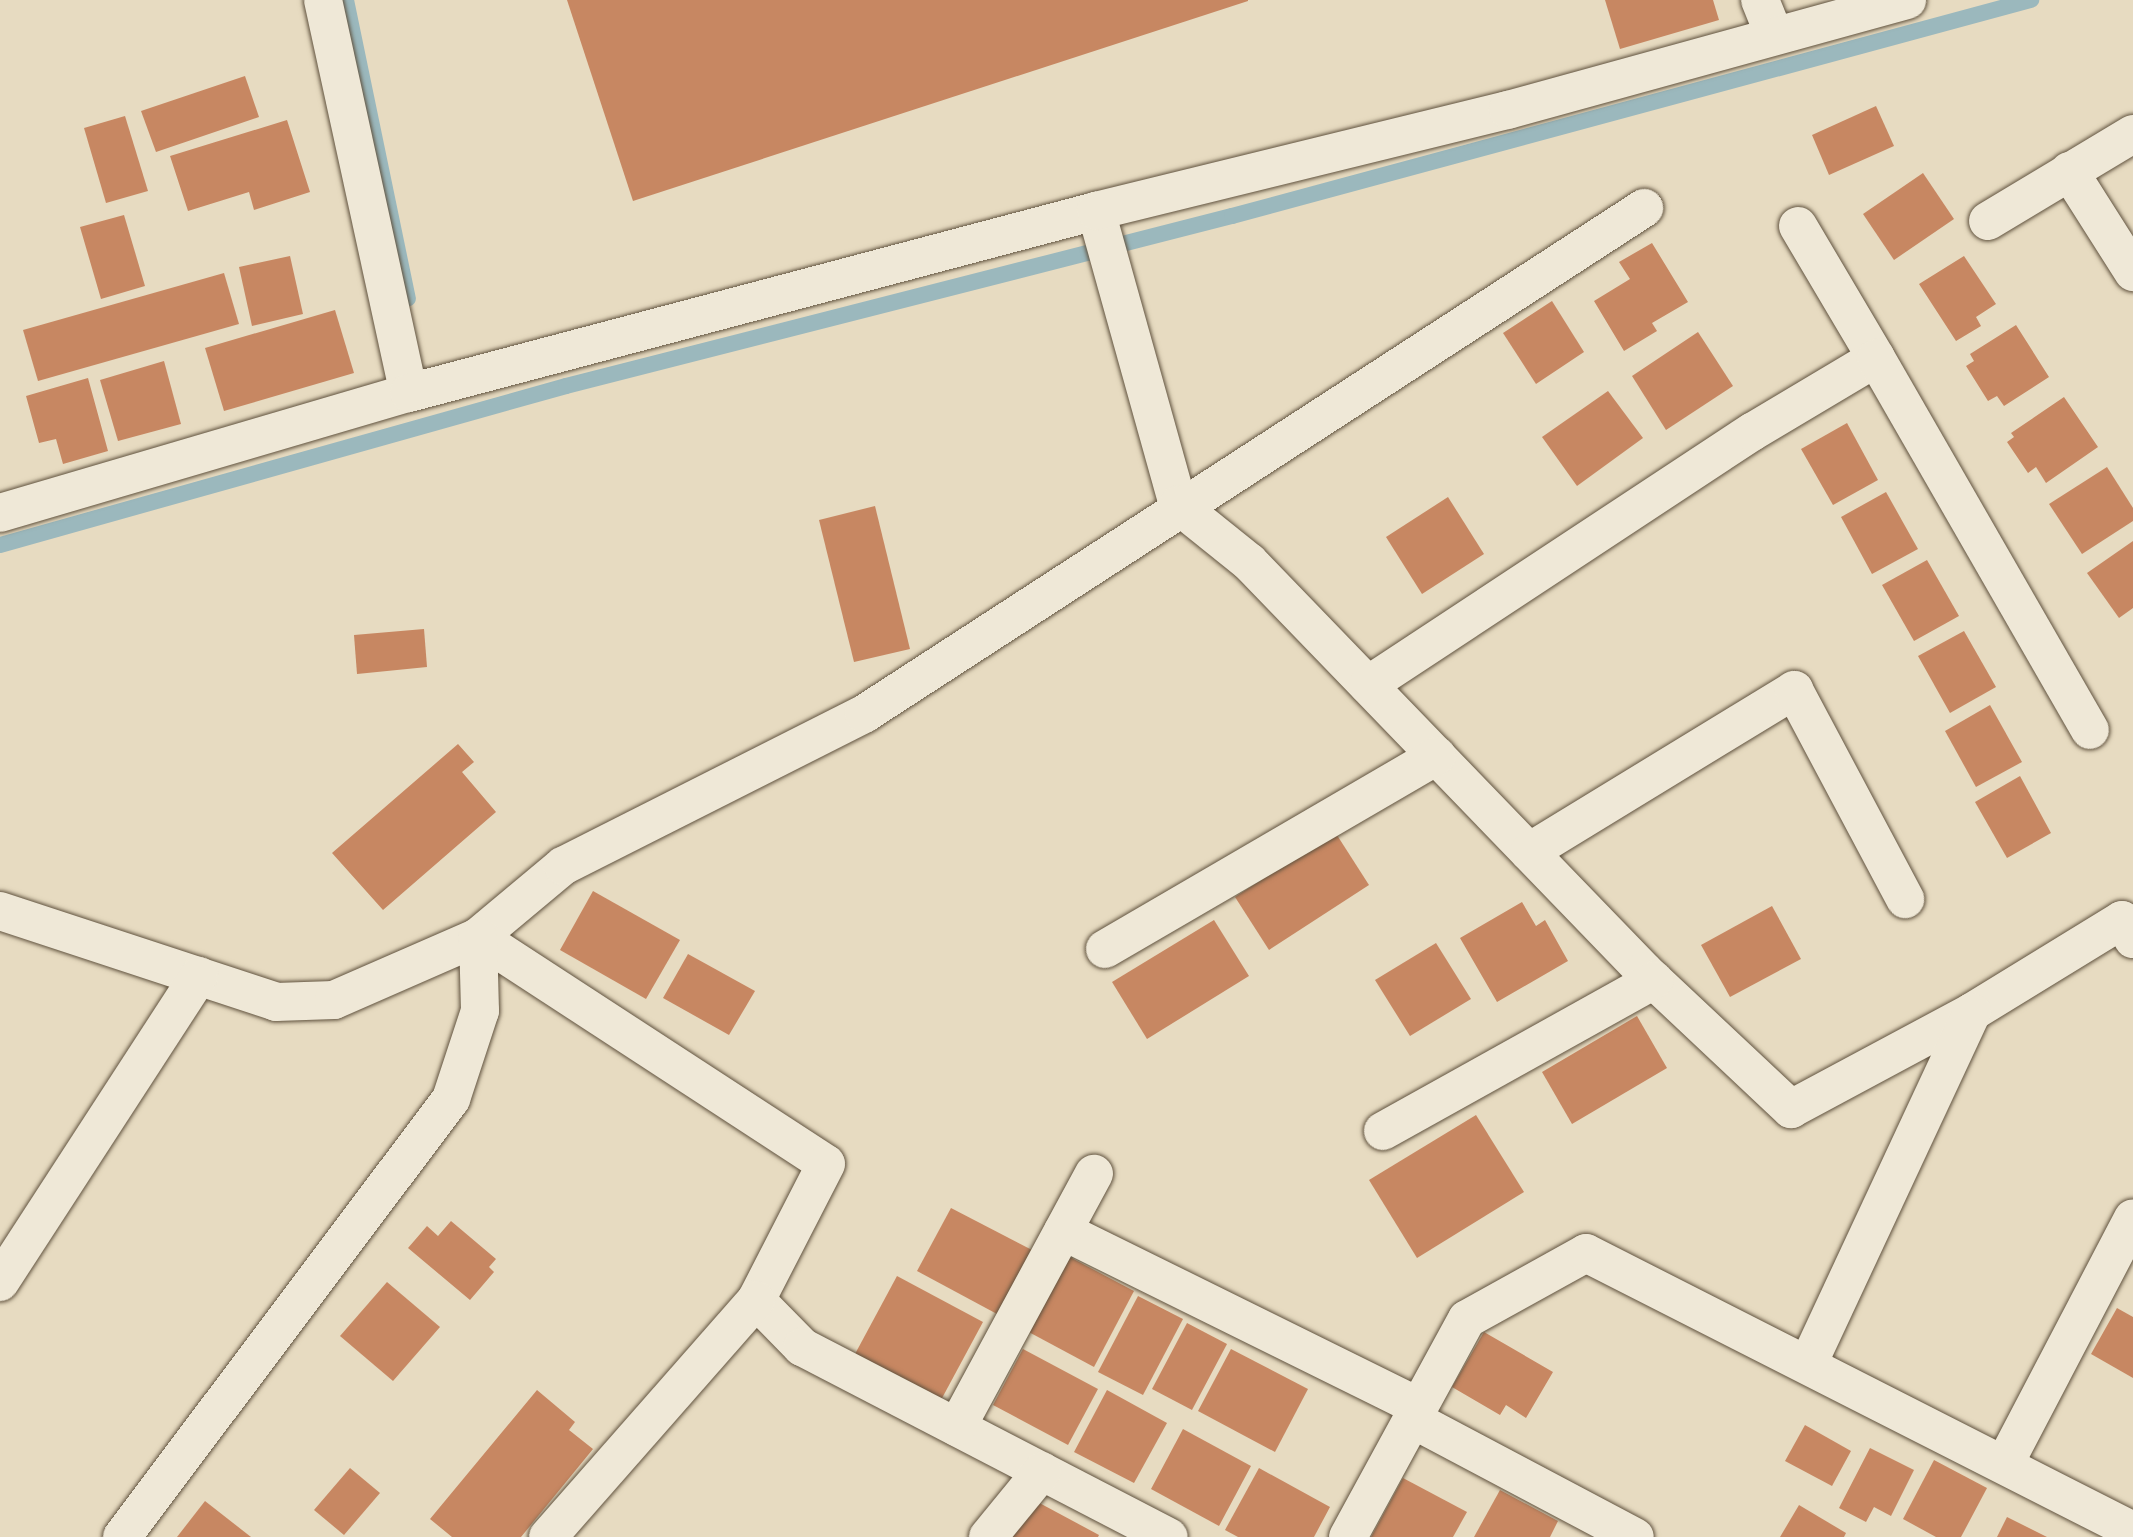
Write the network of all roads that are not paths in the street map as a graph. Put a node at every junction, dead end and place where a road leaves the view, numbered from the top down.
1 (323, 0) edge
2 (1760, 0) edge
3 (1908, 0) edge
4 (1774, 35) junction
5 (2133, 134) edge
6 (2069, 172) junction
7 (1644, 208) dead end
8 (1988, 221) dead end
9 (1798, 226) dead end
10 (1104, 236) junction
11 (2133, 272) edge
12 (1876, 358) junction
13 (410, 393) junction
14 (1178, 505) junction
15 (0, 513) edge
16 (1368, 685) junction
17 (2090, 730) dead end
18 (1437, 756) junction
19 (1529, 852) junction
20 (1905, 899) dead end
21 (0, 911) edge
22 (478, 937) junction
23 (2133, 939) edge
24 (1105, 949) dead end
25 (199, 976) junction
26 (1654, 980) junction
27 (1972, 1012) junction
28 (1383, 1131) dead end
29 (1094, 1174) dead end
30 (2133, 1218) edge
31 (1063, 1231) junction
32 (0, 1282) edge
33 (756, 1300) junction
34 (1808, 1364) junction
35 (1415, 1413) junction
36 (957, 1427) junction
37 (2005, 1464) junction
38 (1042, 1471) junction
39 (2133, 1531) edge
40 (122, 1537) edge
41 (548, 1537) edge
42 (988, 1537) edge
43 (1168, 1537) edge
44 (1348, 1537) edge
45 (1635, 1537) edge

1 - 13 street
2 - 4 street
3 - 4 street
4 - 10 street
5 - 6 street
6 - 8 street
6 - 11 street
7 - 14 street
9 - 12 street
10 - 13 street
10 - 14 street
12 - 16 street
12 - 17 street
13 - 15 street
14 - 16 street
14 - 22 street
16 - 18 street
18 - 19 street
18 - 24 street
19 - 20 street
19 - 26 street
21 - 25 street
22 - 25 street
22 - 33 street
22 - 40 street
23 - 27 street
25 - 32 street
26 - 27 street
26 - 28 street
27 - 34 street
29 - 31 street
30 - 37 street
31 - 35 street
31 - 36 street
33 - 36 street
33 - 41 street
34 - 35 street
34 - 37 street
35 - 44 street
35 - 45 street
36 - 38 street
37 - 39 street
38 - 42 street
38 - 43 street

